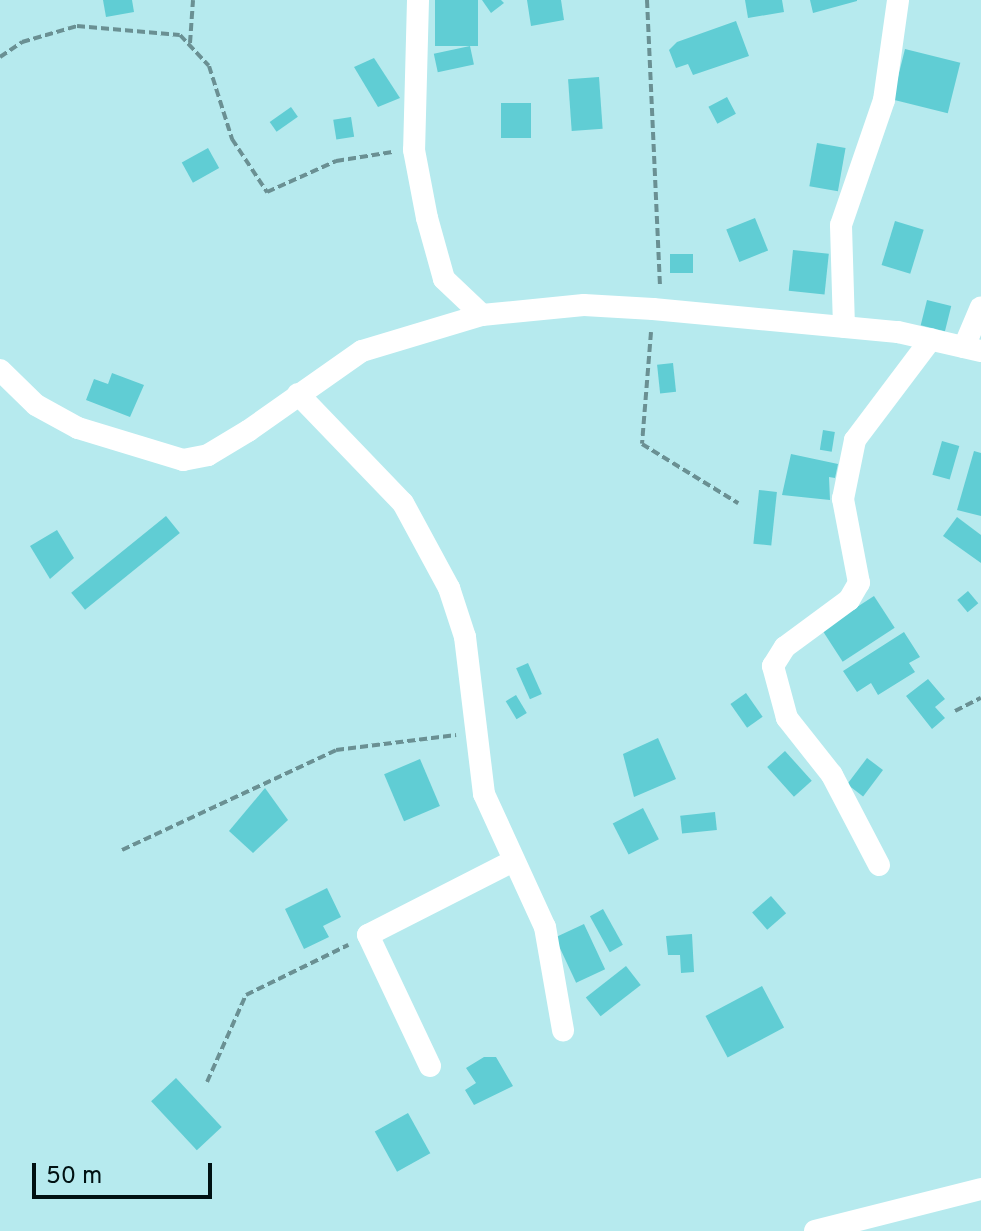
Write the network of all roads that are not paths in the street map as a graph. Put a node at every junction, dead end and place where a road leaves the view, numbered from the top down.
1 (418, 0) edge
2 (898, 0) edge
3 (981, 307) edge
4 (482, 315) junction
5 (844, 327) junction
6 (931, 339) junction
7 (973, 349) edge
8 (0, 370) edge
9 (298, 394) junction
10 (511, 862) junction
11 (879, 865) dead end
12 (563, 1030) dead end
13 (430, 1066) dead end
14 (981, 1189) edge
15 (815, 1231) edge

1 - 4 street
2 - 5 street
3 - 7 street
4 - 5 street
4 - 9 street
5 - 6 street
6 - 7 street
6 - 11 street
8 - 9 street
9 - 10 street
10 - 12 street
10 - 13 street
14 - 15 street

